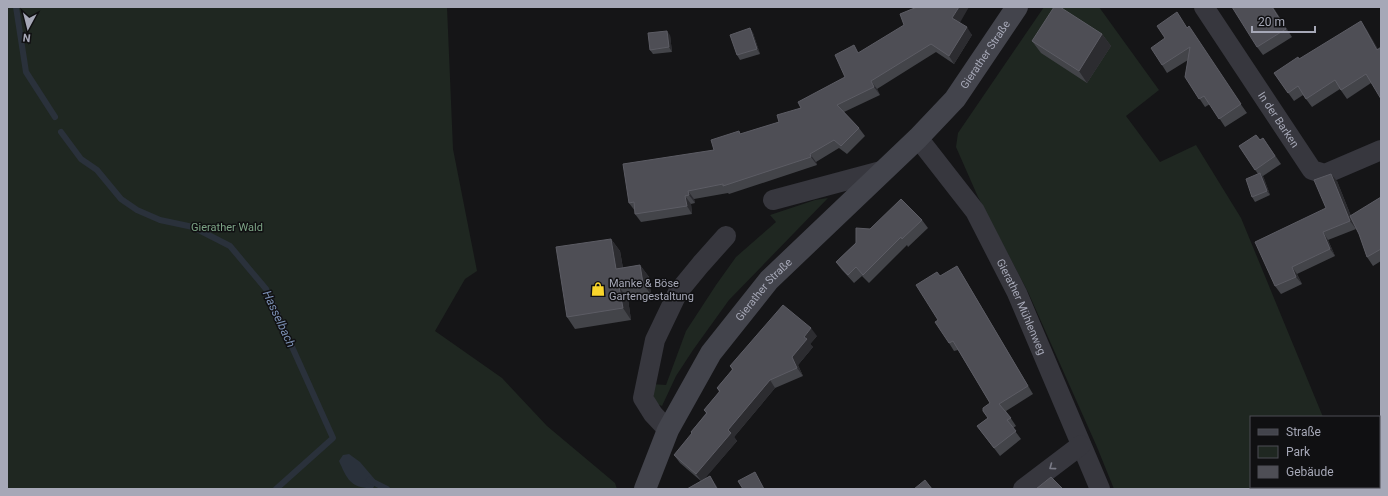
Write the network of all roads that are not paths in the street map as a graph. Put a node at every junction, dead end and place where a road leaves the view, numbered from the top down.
1 (1017, 7) edge
2 (1204, 7) edge
3 (918, 138) junction
4 (1381, 150) edge
5 (884, 170) junction
6 (773, 200) dead end
7 (726, 236) dead end
8 (668, 430) junction
9 (1081, 445) junction
10 (645, 489) edge
11 (1023, 489) edge
12 (1100, 489) edge

1 - 3 street, Gierather Straße
2 - 4 street, In der Barken
3 - 5 street, Gierather Straße
3 - 9 street, Gierather Mühlenweg
5 - 6 street, Gierather Straße
5 - 8 street, Gierather Straße
7 - 8 street
8 - 10 street, Gierather Straße
9 -> 11 street
9 - 12 street, Gierather Mühlenweg

